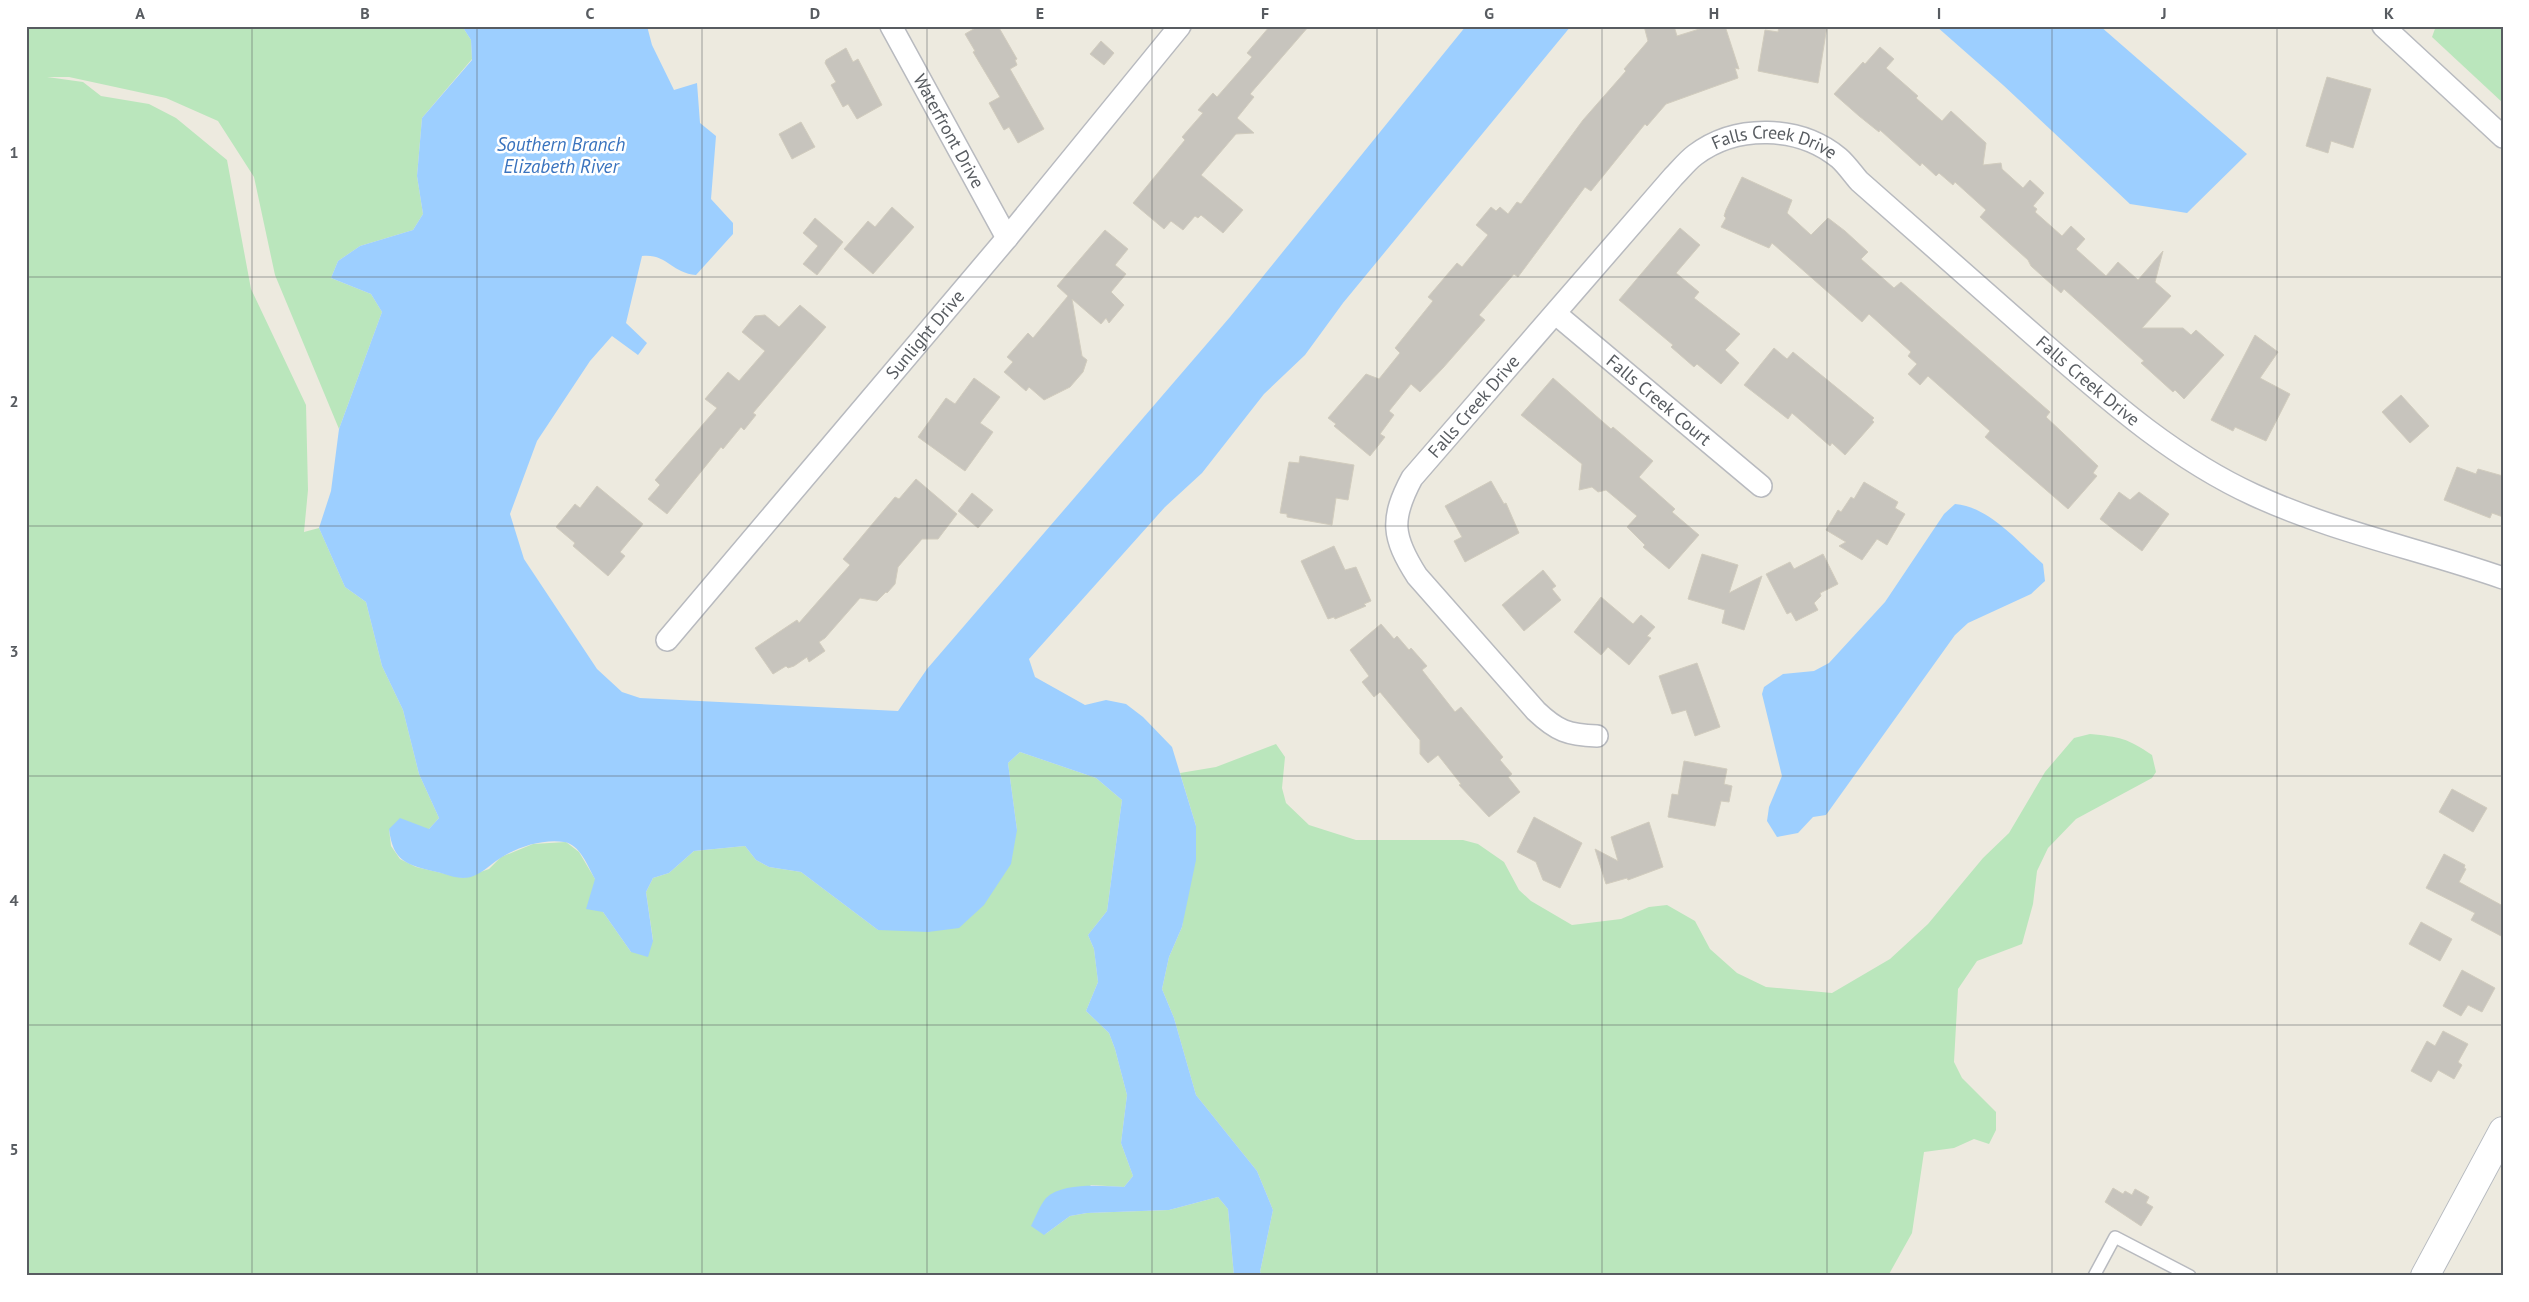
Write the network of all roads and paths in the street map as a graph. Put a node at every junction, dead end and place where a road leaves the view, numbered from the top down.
1 (891, 26) edge
2 (1180, 26) edge
3 (2382, 26) edge
4 (2503, 137) edge
5 (1006, 238) junction
6 (1556, 314) junction
7 (1761, 486) dead end
8 (2503, 578) edge
9 (667, 640) dead end
10 (1597, 736) dead end
11 (2503, 1131) edge
12 (2094, 1276) edge
13 (2190, 1276) edge
14 (2426, 1276) edge

1 - 5 street, Waterfront Drive
2 - 5 street, Sunlight Drive
3 - 4 street
5 - 9 street, Sunlight Drive
6 - 7 street, Falls Creek Court
6 - 8 street, Falls Creek Drive
6 - 10 street, Falls Creek Drive
11 - 14 street
12 - 13 lane

